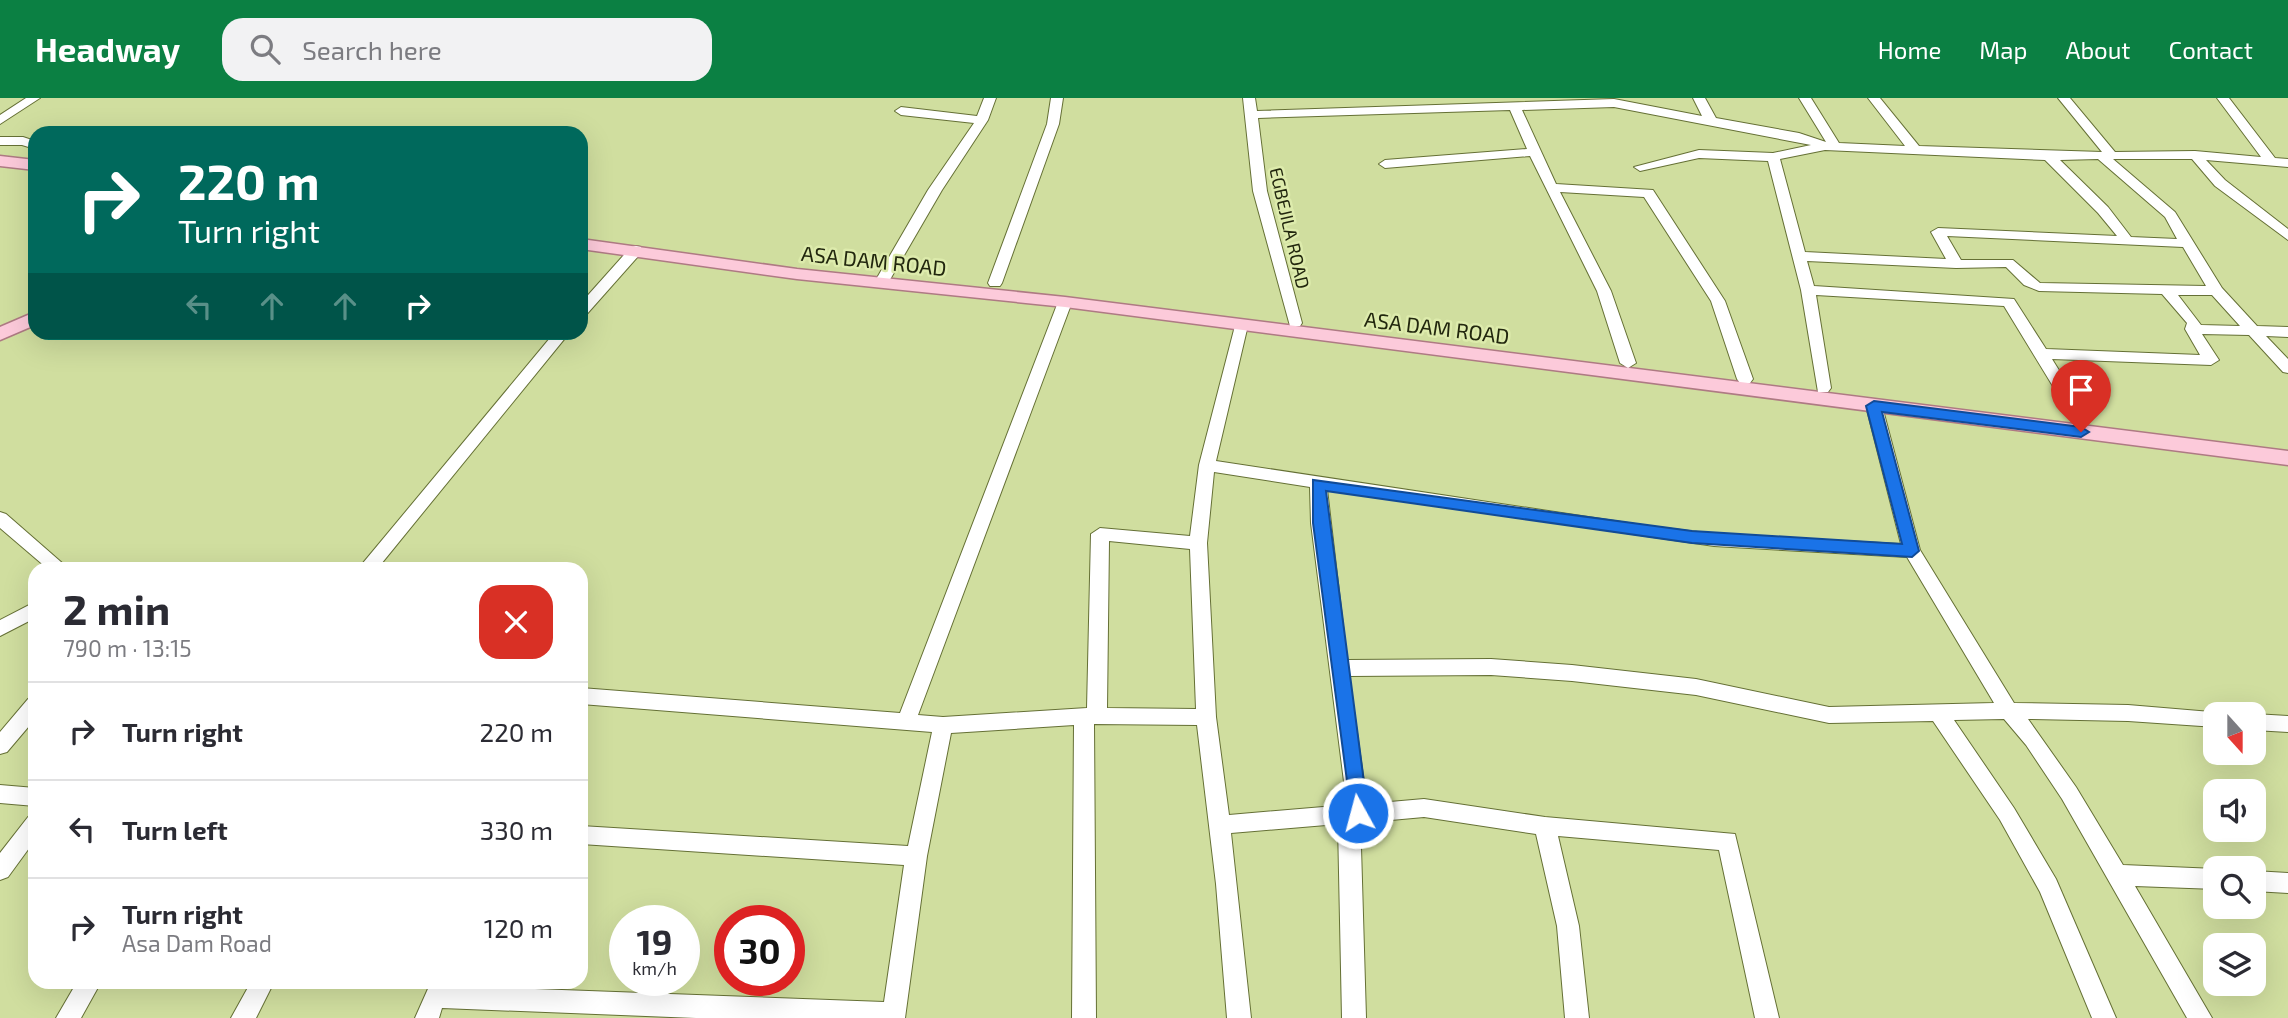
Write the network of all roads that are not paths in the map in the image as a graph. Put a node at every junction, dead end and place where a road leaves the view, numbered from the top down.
1 (34, 98) edge
2 (990, 98) edge
3 (1057, 98) edge
4 (1249, 98) edge
5 (1699, 98) edge
6 (1805, 98) edge
7 (1874, 98) edge
8 (2064, 98) edge
9 (2223, 98) edge
10 (1612, 101) edge
11 (1514, 106) junction
12 (901, 111) dead end
13 (1251, 115) junction
14 (0, 120) edge
15 (982, 120) junction
16 (1712, 122) junction
17 (0, 141) edge
18 (28, 143) edge
19 (1830, 146) junction
20 (1916, 151) junction
21 (1534, 152) junction
22 (2106, 155) junction
23 (2195, 155) junction
24 (1773, 156) junction
25 (2049, 156) junction
26 (0, 161) edge
27 (2271, 162) junction
28 (2288, 163) edge
29 (28, 164) edge
30 (1385, 164) dead end
31 (1640, 167) dead end
32 (0, 170) edge
33 (28, 174) edge
34 (1551, 188) junction
35 (588, 234) edge
36 (2288, 236) edge
37 (2127, 240) junction
38 (2185, 243) junction
39 (588, 245) edge
40 (636, 250) junction
41 (1797, 257) junction
42 (1956, 264) junction
43 (884, 277) junction
44 (995, 283) junction
45 (1808, 290) junction
46 (2168, 292) junction
47 (2216, 292) junction
48 (1065, 302) junction
49 (588, 304) edge
50 (28, 312) edge
51 (28, 321) edge
52 (1295, 323) junction
53 (0, 325) edge
54 (1241, 325) junction
55 (2192, 329) junction
56 (2251, 330) junction
57 (2288, 332) edge
58 (0, 334) edge
59 (556, 340) edge
60 (2041, 354) junction
61 (1628, 363) junction
62 (2288, 368) edge
63 (1745, 379) junction
64 (1823, 388) junction
65 (1874, 406) junction
66 (1978, 413) junction
67 (2082, 420) junction
68 (2288, 446) edge
69 (2288, 458) edge
70 (1207, 465) junction
71 (1318, 484) junction
72 (0, 518) edge
73 (1198, 543) junction
74 (1912, 551) junction
75 (52, 562) edge
76 (373, 562) edge
77 (28, 613) edge
78 (0, 629) edge
79 (1340, 668) junction
80 (588, 697) edge
81 (2009, 711) junction
82 (28, 713) edge
83 (1939, 715) junction
84 (1091, 716) junction
85 (1206, 717) junction
86 (2203, 718) edge
87 (906, 722) junction
88 (2266, 723) edge
89 (2288, 724) edge
90 (943, 725) junction
91 (0, 746) edge
92 (0, 794) edge
93 (28, 796) edge
94 (1352, 814) junction
95 (1221, 825) junction
96 (1545, 826) junction
97 (28, 833) edge
98 (588, 835) edge
99 (916, 856) junction
100 (0, 870) edge
101 (2117, 874) junction
102 (2203, 878) edge
103 (2266, 882) edge
104 (2288, 883) edge
105 (86, 989) edge
106 (259, 989) edge
107 (435, 999) edge
108 (893, 1016) edge
109 (68, 1018) edge
110 (243, 1018) edge
111 (1084, 1018) edge
112 (1239, 1018) edge
113 (1354, 1018) edge
114 (1577, 1018) edge
115 (1767, 1018) edge
116 (2105, 1018) edge
117 (2200, 1018) edge

1 - 14 street
2 - 15 street
3 - 44 street
4 - 13 street, EGBEJILA ROAD
5 - 16 street
6 - 19 street
7 - 20 street
8 - 22 street
9 - 27 street
10 - 11 street
10 - 16 street
11 - 13 street
11 - 21 street
12 - 15 street
13 - 52 street, EGBEJILA ROAD
15 - 43 street
16 - 19 street
17 - 18 street
19 - 20 street
19 - 24 street
20 - 25 street
21 - 30 street
21 - 34 street
22 - 23 street
22 - 25 street
22 - 38 street
23 - 27 street
23 - 36 street
24 - 31 street
24 - 41 street
25 - 37 street
26 - 29 main road
27 - 28 street
32 - 33 main road
34 - 61 street
34 - 63 street
35 - 43 main road, ASA DAM ROAD
37 - 38 street
37 - 42 street
38 - 47 street
39 - 40 main road, ASA DAM ROAD
40 - 43 main road, ASA DAM ROAD
40 - 49 street
41 - 42 street
41 - 45 street
42 - 46 street
43 - 44 main road, ASA DAM ROAD
43 - 48 main road, ASA DAM ROAD
44 - 52 main road, ASA DAM ROAD
45 - 60 street
45 - 64 street
46 - 47 street
46 - 55 street
47 - 56 street
48 - 54 main road, ASA DAM ROAD
48 - 87 street
50 - 53 main road
51 - 58 main road
52 - 61 main road, ASA DAM ROAD
54 - 65 main road, ASA DAM ROAD
54 - 70 street
55 - 56 street
55 - 60 street
56 - 57 street
56 - 62 street
59 - 76 street
60 - 67 street
61 - 63 main road, ASA DAM ROAD
63 - 64 main road, ASA DAM ROAD
64 - 66 main road, ASA DAM ROAD
65 - 66 main road, ASA DAM ROAD
65 - 74 street
66 - 67 main road, ASA DAM ROAD
66 - 69 main road, ASA DAM ROAD
67 - 68 main road, ASA DAM ROAD
70 - 71 street
70 - 73 street
71 - 74 street
71 - 79 street
72 - 75 street
73 - 84 street
73 - 85 street
74 - 81 street
77 - 78 street
79 - 83 street
79 - 94 street
80 - 87 street
81 - 83 street
81 - 86 street
81 - 101 street
82 - 91 street
83 - 116 street
84 - 85 street
84 - 90 street
84 - 111 street
85 - 95 street
87 - 90 street
88 - 89 street
90 - 99 street
92 - 93 street
94 - 95 street
94 - 96 street
94 - 113 street
95 - 112 street
96 - 114 street
96 - 115 street
97 - 100 street
98 - 99 street
99 - 108 street
101 - 102 street
101 - 117 street
103 - 104 street
105 - 109 street
106 - 110 street
107 - 108 street

